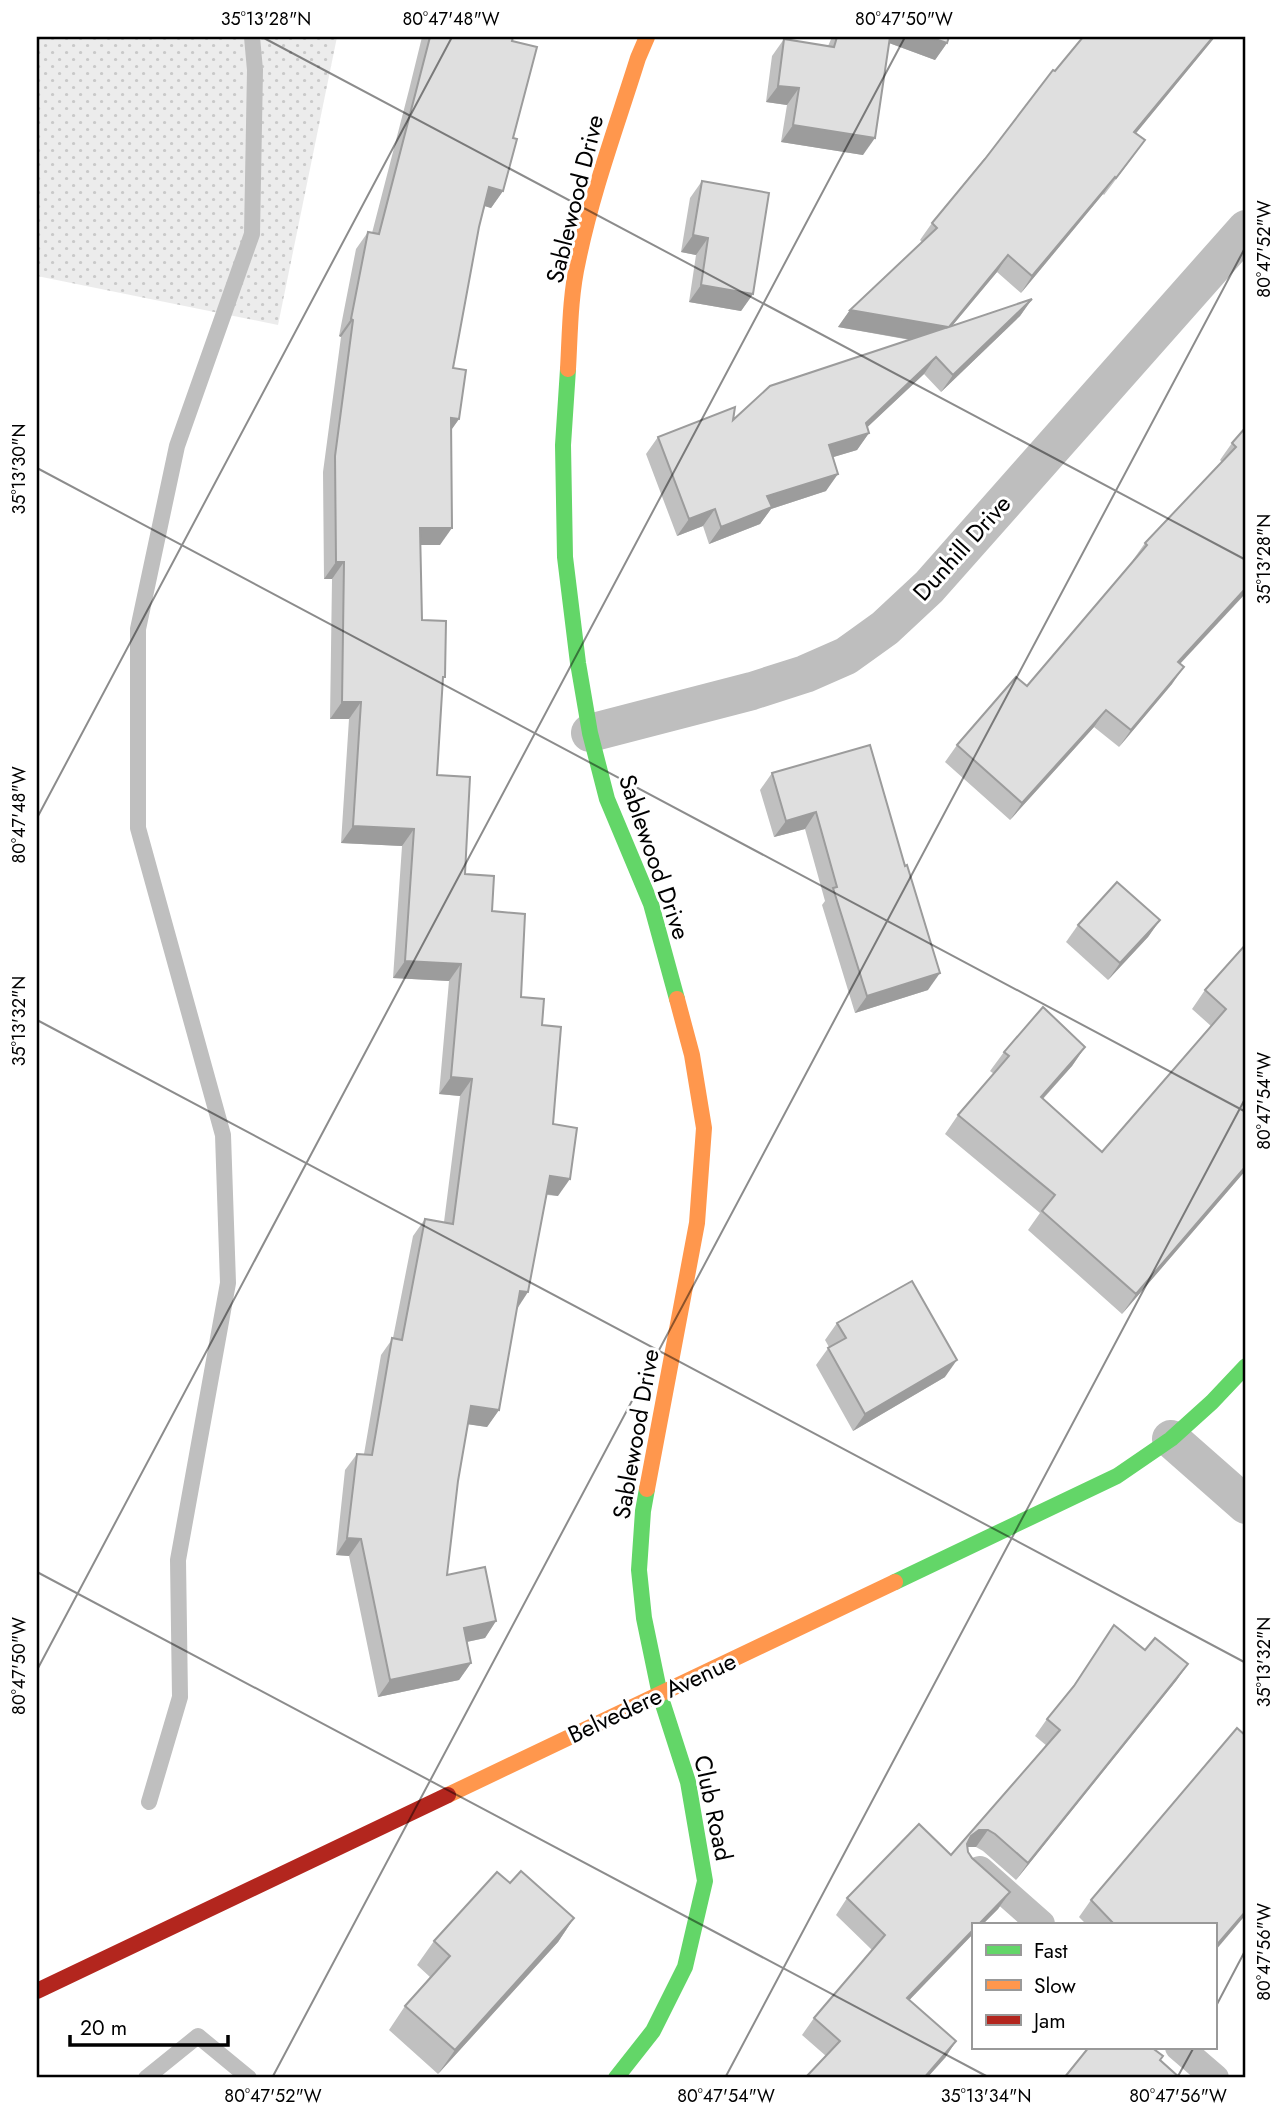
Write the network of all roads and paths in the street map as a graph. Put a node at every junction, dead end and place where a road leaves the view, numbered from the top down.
1 (647, 37) edge
2 (1246, 229) edge
3 (590, 733) junction
4 (1246, 1366) edge
5 (1171, 1439) junction
6 (1246, 1505) edge
7 (660, 1695) junction
8 (972, 1863) edge
9 (1040, 1923) edge
10 (37, 1991) edge
11 (1180, 2048) edge
12 (616, 2078) edge
13 (1215, 2078) edge

1 - 3 street, Sablewood Drive
2 - 3 street, Dunhill Drive
3 - 7 street, Sablewood Drive
4 - 5 street, Belvedere Avenue
5 - 6 street
5 - 7 street, Belvedere Avenue
7 - 10 street, Belvedere Avenue
7 - 12 street, Club Road
8 - 9 lane
11 - 13 lane

